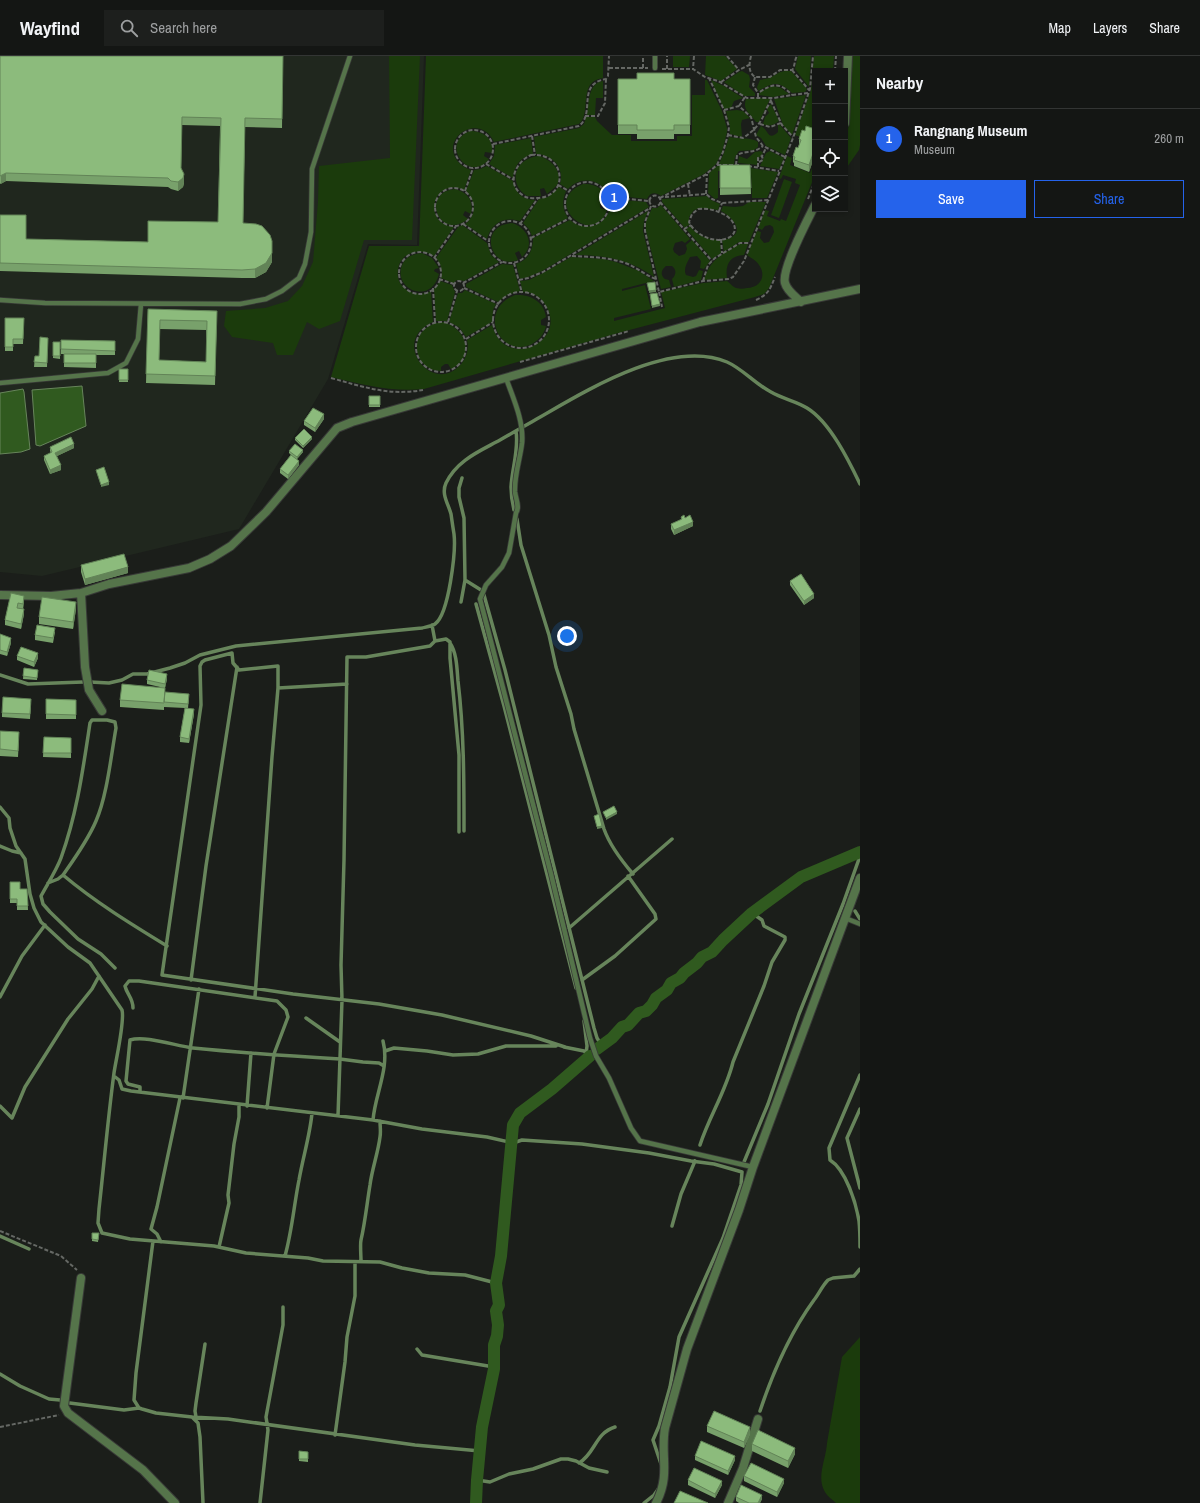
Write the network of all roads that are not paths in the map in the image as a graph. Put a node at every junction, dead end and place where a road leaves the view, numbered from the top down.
1 (350, 56) edge
2 (655, 56) edge
3 (848, 56) edge
4 (655, 68) dead end
5 (846, 104) edge
6 (812, 211) edge
7 (860, 289) edge
8 (0, 300) edge
9 (801, 302) junction
10 (142, 304) junction
11 (506, 378) junction
12 (0, 383) edge
13 (81, 593) junction
14 (0, 595) edge
15 (102, 711) dead end
16 (860, 878) edge
17 (845, 918) junction
18 (860, 924) edge
19 (753, 1167) junction
20 (82, 1278) road end
21 (758, 1419) dead end
22 (175, 1503) edge
23 (656, 1503) edge
24 (728, 1503) edge

1 - 10 lane
2 - 4 lane
3 - 5 street
6 - 9 street
7 - 9 street
8 - 10 lane
9 - 11 street
10 - 12 lane
11 - 13 street
11 - 19 lane
13 - 14 street
13 - 15 street
16 - 17 street
17 - 18 lane
17 - 19 street
19 - 23 street
20 - 22 street
21 - 24 street

